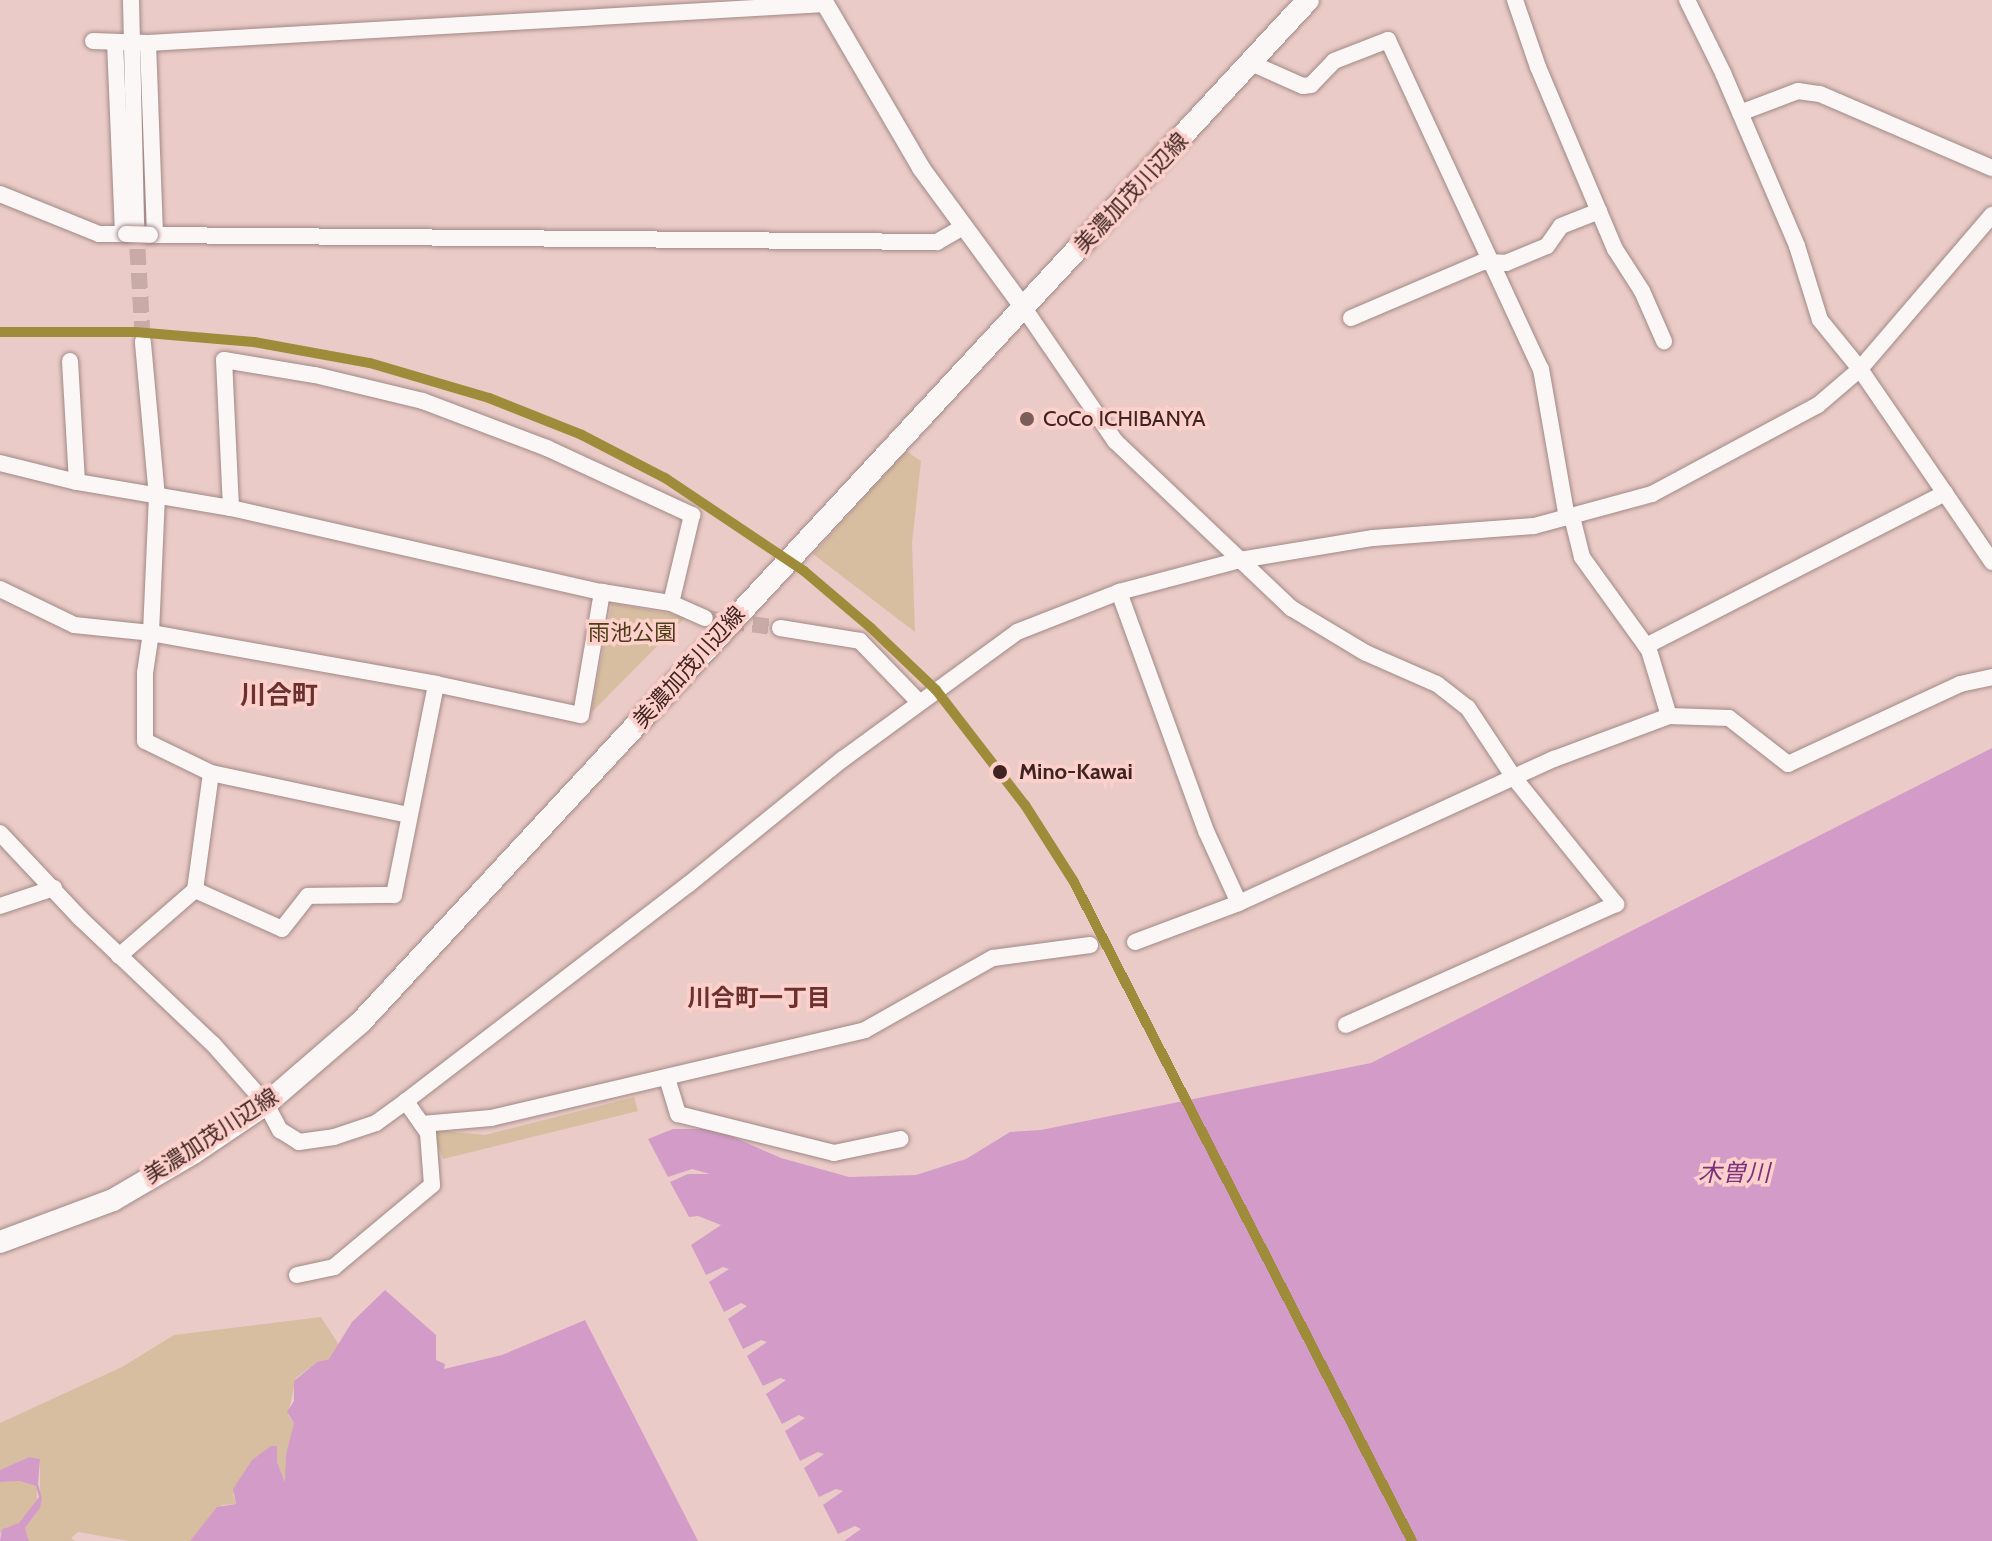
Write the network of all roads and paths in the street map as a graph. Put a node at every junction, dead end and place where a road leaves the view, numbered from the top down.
1 (131, 0) edge
2 (1308, 0) edge
3 (1515, 0) edge
4 (1687, 0) edge
5 (824, 2) edge
6 (93, 41) dead end
7 (115, 42) junction
8 (140, 43) junction
9 (1251, 63) junction
10 (1740, 113) junction
11 (1992, 168) edge
12 (0, 194) edge
13 (1599, 211) junction
14 (1992, 215) edge
15 (963, 227) junction
16 (138, 233) junction
17 (1490, 262) junction
18 (1024, 308) junction
19 (1351, 318) dead end
20 (1664, 341) dead end
21 (143, 342) tunnel mouth
22 (70, 361) dead end
23 (1860, 369) junction
24 (0, 463) edge
25 (77, 482) junction
26 (1945, 493) junction
27 (157, 497) junction
28 (231, 508) junction
29 (1570, 518) junction
30 (1240, 560) junction
31 (1992, 562) edge
32 (0, 589) edge
33 (602, 592) junction
34 (1119, 592) junction
35 (671, 603) junction
36 (705, 618) tunnel mouth
37 (780, 628) tunnel mouth
38 (151, 633) junction
39 (1646, 646) junction
40 (1992, 677) edge
41 (436, 684) junction
42 (919, 702) junction
43 (1669, 716) junction
44 (211, 773) junction
45 (1515, 779) junction
46 (408, 815) junction
47 (0, 833) edge
48 (54, 888) junction
49 (195, 890) junction
50 (1239, 903) junction
51 (0, 906) edge
52 (1135, 942) dead end
53 (1090, 945) dead end
54 (119, 956) junction
55 (1346, 1025) dead end
56 (667, 1078) junction
57 (406, 1101) junction
58 (266, 1104) junction
59 (422, 1124) junction
60 (901, 1139) dead end
61 (0, 1242) edge
62 (297, 1275) dead end

1 - 8 street
2 - 9 main road, 美濃加茂川辺線
3 - 13 street
4 - 10 street
5 - 8 street
5 - 15 street
6 - 7 street
7 - 8 street
7 - 16 street
8 - 16 street
9 - 17 street
9 - 18 main road, 美濃加茂川辺線
10 - 11 street
10 - 23 street
12 - 16 street
13 - 17 street
13 - 20 street
14 - 23 street
15 - 16 street
15 - 18 street
17 - 19 street
17 - 29 street
18 - 30 street
18 - 58 main road, 美濃加茂川辺線
21 - 27 street
22 - 25 street
23 - 26 street
23 - 29 street
24 - 25 street
25 - 27 street
26 - 31 street
26 - 39 street
27 - 28 street
27 - 38 street
28 - 33 street
28 - 35 street
29 - 30 street
29 - 39 street
30 - 34 street
30 - 45 street
32 - 38 street
33 - 35 street
33 - 41 street
34 - 42 street
34 - 50 street
35 - 36 street
37 - 42 street
38 - 41 street
38 - 44 street
39 - 43 street
40 - 43 street
41 - 46 street
42 - 57 street
43 - 45 street
44 - 46 street
44 - 49 street
45 - 50 street
45 - 55 street
46 - 49 street
47 - 48 street
48 - 51 street
48 - 54 street
49 - 54 street
50 - 52 street
53 - 56 street
54 - 58 street
56 - 59 street
56 - 60 street
57 - 58 street
57 - 59 street
58 - 61 main road, 美濃加茂川辺線
59 - 62 street

